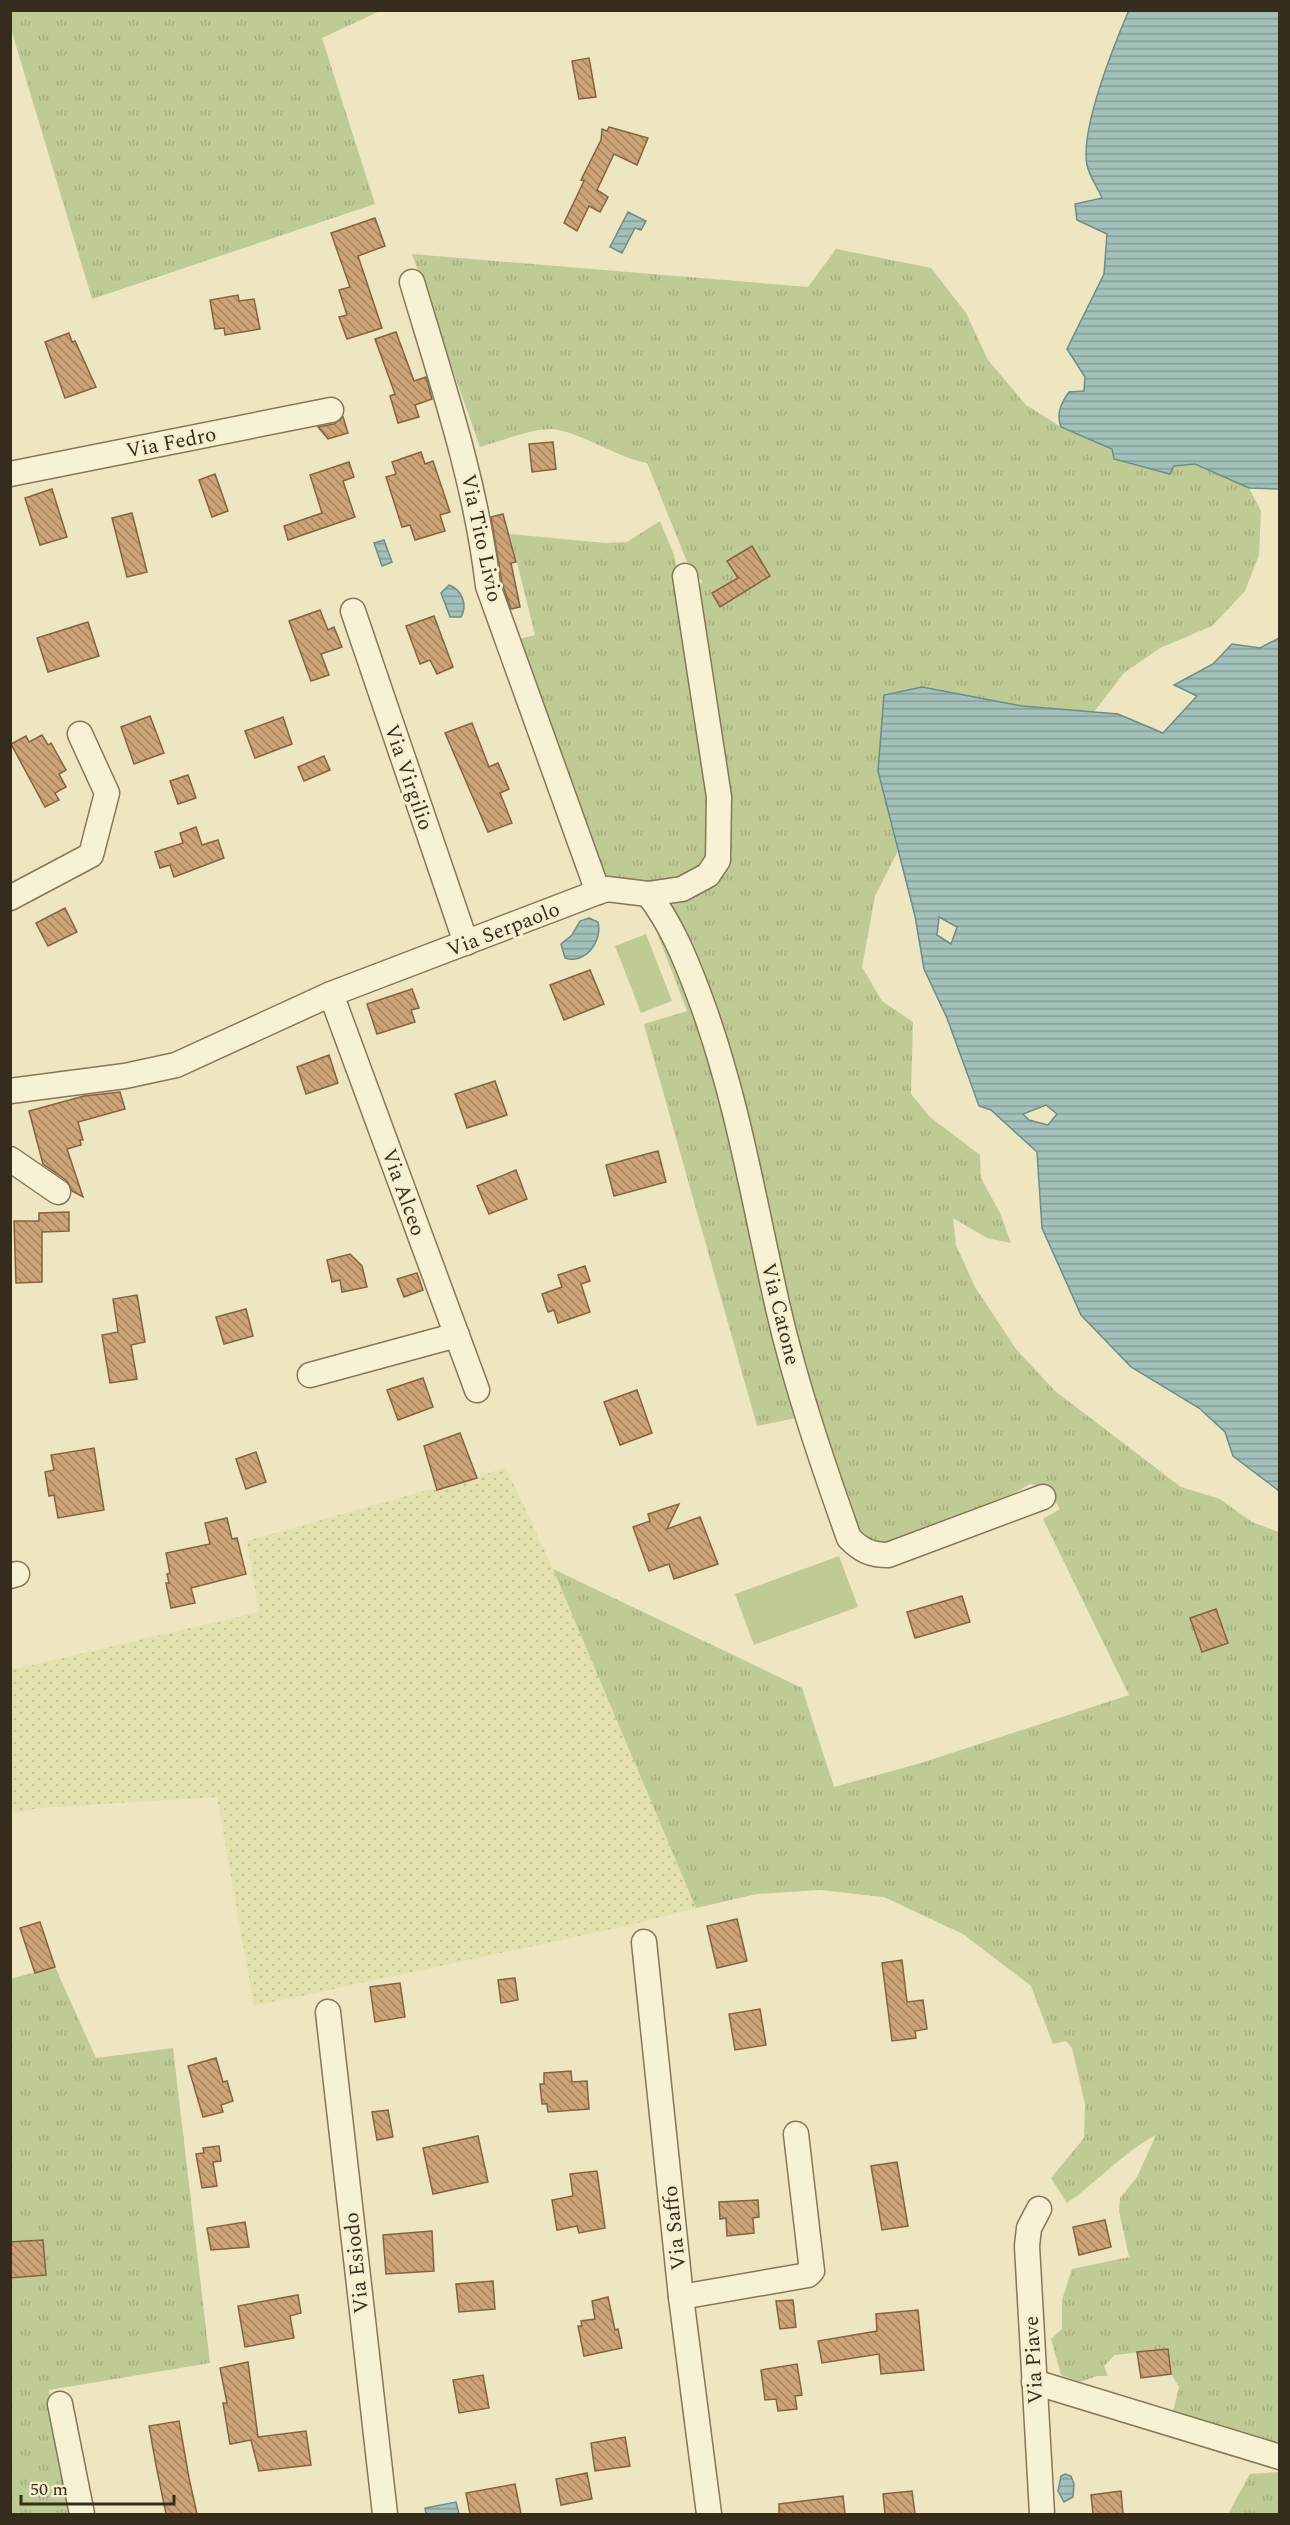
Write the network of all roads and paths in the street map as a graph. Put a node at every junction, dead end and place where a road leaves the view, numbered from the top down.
1 (412, 282) dead end
2 (332, 410) dead end
3 (10, 474) edge
4 (685, 576) dead end
5 (353, 611) dead end
6 (80, 734) dead end
7 (598, 892) junction
8 (648, 894) junction
9 (10, 898) edge
10 (466, 943) junction
11 (331, 994) junction
12 (10, 1091) edge
13 (10, 1159) edge
14 (58, 1192) dead end
15 (457, 1335) junction
16 (310, 1375) dead end
17 (477, 1390) dead end
18 (1043, 1497) dead end
19 (644, 1942) dead end
20 (328, 2012) dead end
21 (796, 2134) dead end
22 (1039, 2209) dead end
23 (681, 2298) junction
24 (1035, 2382) junction
25 (60, 2404) dead end
26 (1280, 2457) edge
27 (82, 2514) edge
28 (385, 2514) edge
29 (709, 2514) edge
30 (1042, 2514) edge

1 - 7 street, Via Tito Livio
2 - 3 street, Via Fedro
4 - 8 street, Via Serpaolo
5 - 10 street, Via Virgilio
6 - 9 street
7 - 8 street, Via Serpaolo
7 - 10 street, Via Serpaolo
8 - 18 street, Via Catone
10 - 11 street, Via Serpaolo
11 - 12 street, Via Serpaolo
11 - 15 street, Via Alceo
13 - 14 street
15 - 16 street
15 - 17 street, Via Alceo
19 - 23 street, Via Saffo
20 - 28 street, Via Esiodo
21 - 23 street
22 - 24 street, Via Piave
23 - 29 street, Via Saffo
24 - 26 street
24 - 30 street, Via Piave
25 - 27 street

